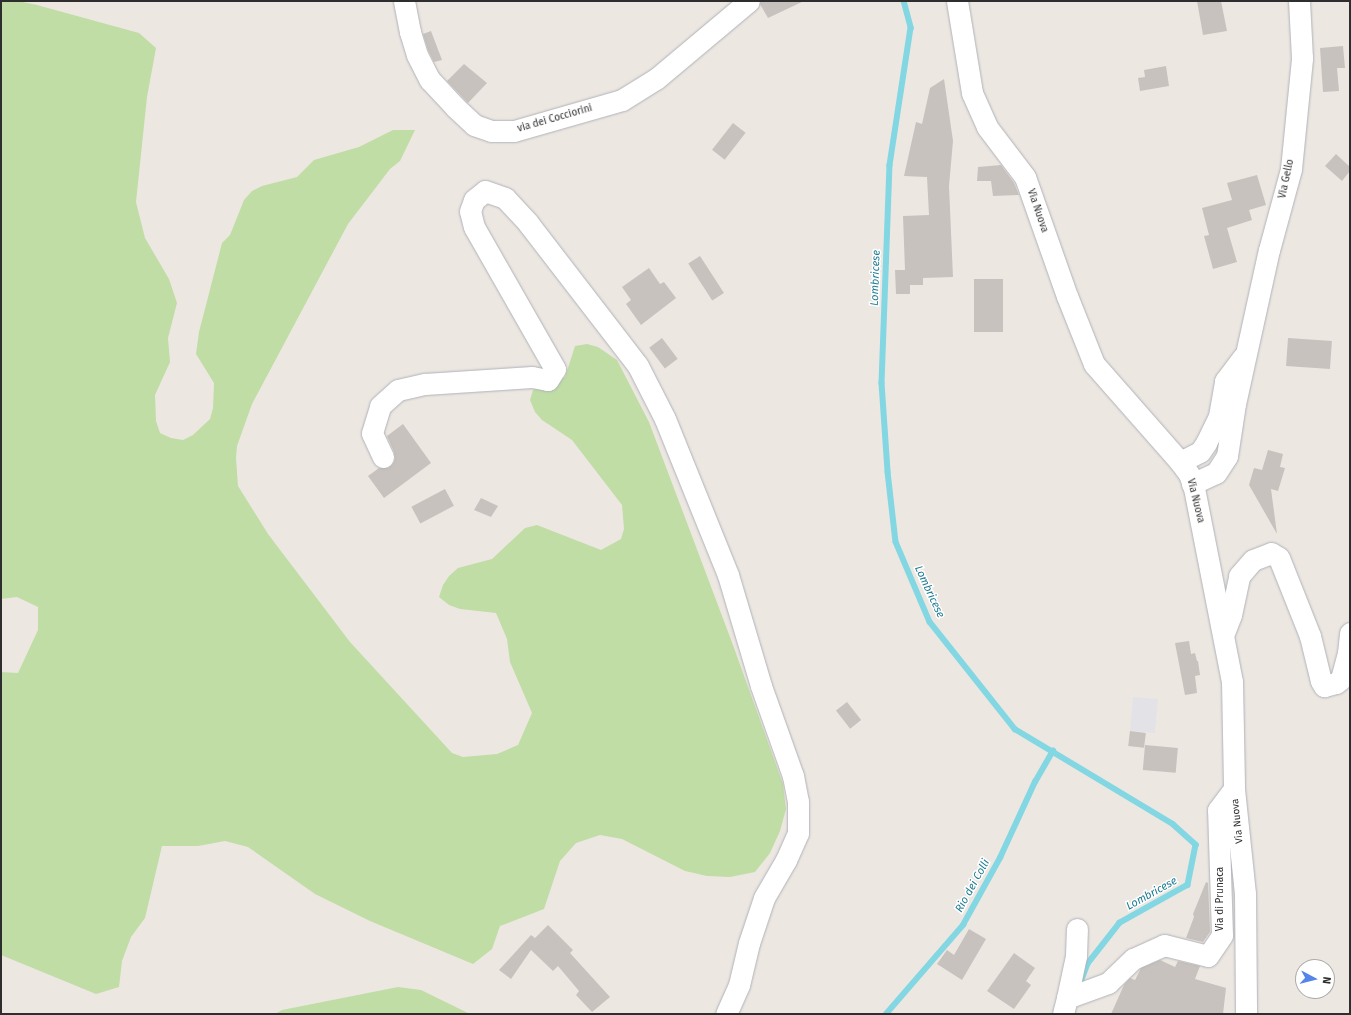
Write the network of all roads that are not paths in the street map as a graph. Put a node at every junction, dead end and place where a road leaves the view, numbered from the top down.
1 (404, 1) edge
2 (749, 1) edge
3 (957, 1) edge
4 (1299, 1) edge
5 (1247, 353) junction
6 (383, 457) dead end
7 (1180, 462) junction
8 (1192, 484) junction
9 (1224, 633) junction
10 (1350, 633) edge
11 (1234, 789) junction
12 (1078, 929) dead end
13 (1065, 1006) edge
14 (726, 1014) edge
15 (1246, 1014) edge

1 - 2 street, via dei Cocciorini
3 - 7 street, Via Nuova
4 - 5 street, Via Gello
5 - 7 street, Via Gello
5 - 8 street, Via Gello
6 - 14 street
7 - 8 street, Via Nuova
8 - 9 street, Via Nuova
9 - 10 street
9 - 11 street, Via Nuova
11 - 13 street, Via di Prunaca
11 - 15 street, Via Nuova
12 - 13 street

